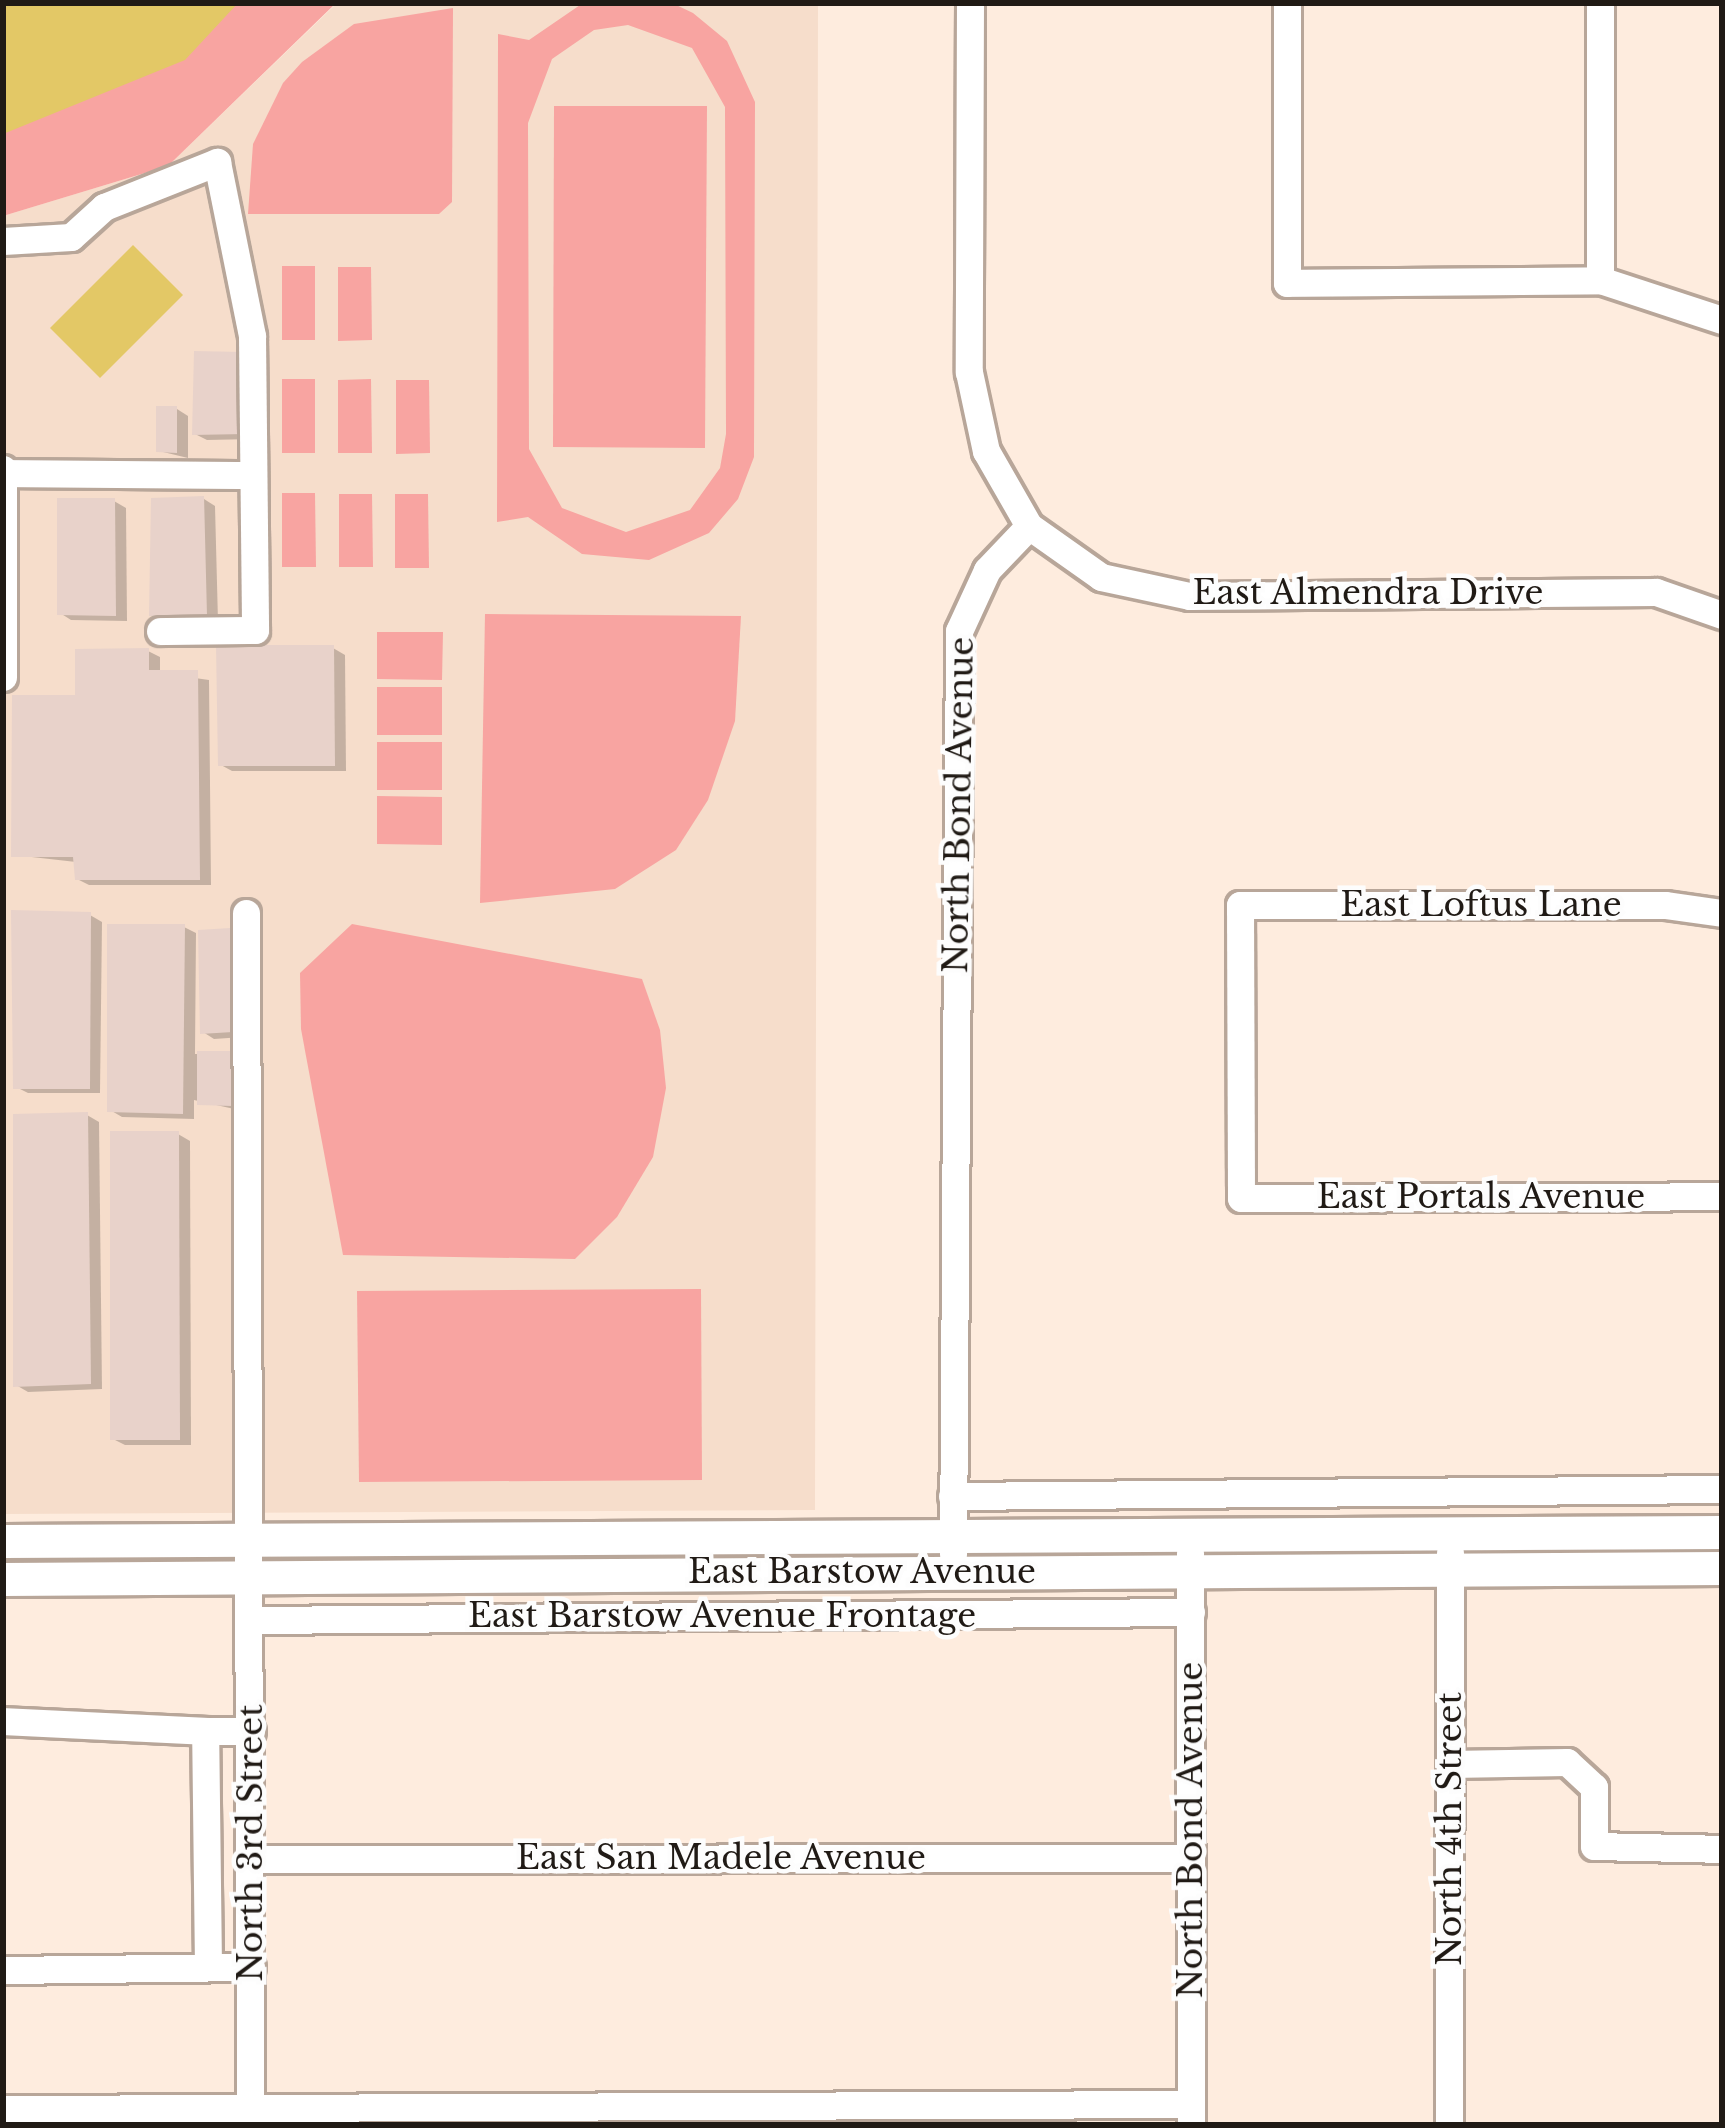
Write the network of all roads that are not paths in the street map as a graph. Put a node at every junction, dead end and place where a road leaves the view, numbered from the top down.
1 (970, 3) edge
2 (1287, 3) edge
3 (1600, 3) edge
4 (3, 241) edge
5 (1600, 280) junction
6 (1722, 320) edge
7 (5, 471) edge
8 (254, 475) junction
9 (1029, 526) junction
10 (1722, 615) edge
11 (160, 631) dead end
12 (3, 677) edge
13 (246, 913) dead end
14 (1722, 913) edge
15 (1722, 1196) edge
16 (1240, 1198) joint
17 (1722, 1489) edge
18 (952, 1496) junction
19 (1722, 1532) edge
20 (1450, 1534) junction
21 (953, 1535) junction
22 (1190, 1535) junction
23 (253, 1539) junction
24 (3, 1541) edge
25 (1722, 1568) edge
26 (1450, 1570) junction
27 (953, 1571) junction
28 (1190, 1572) junction
29 (253, 1577) junction
30 (3, 1579) edge
31 (1191, 1612) junction
32 (254, 1620) junction
33 (3, 1721) edge
34 (206, 1731) junction
35 (251, 1731) junction
36 (1450, 1764) junction
37 (1722, 1849) edge
38 (1191, 1858) junction
39 (251, 1859) junction
40 (208, 1966) junction
41 (251, 1967) junction
42 (3, 1970) edge
43 (250, 2108) junction
44 (3, 2109) edge
45 (1191, 2114) edge
46 (377, 2116) edge
47 (116, 2117) edge
48 (1449, 2125) edge

1 - 9 street
2 - 5 street
3 - 5 street
4 - 8 street
5 - 6 street
7 - 8 street
7 - 12 street
8 - 11 street
9 - 10 street, East Almendra Drive
9 - 18 street, North Bond Avenue
13 - 23 street, North 3rd Street
14 - 16 street, East Loftus Lane
15 - 16 street, East Portals Avenue
17 - 18 street
18 - 21 street, North Bond Avenue
19 - 20 main road, East Barstow Avenue
20 - 22 main road, East Barstow Avenue
20 - 26 street, North 4th Street
21 - 22 main road, East Barstow Avenue
21 - 23 main road, East Barstow Avenue
21 - 27 street, North Bond Avenue
22 - 28 street, North Bond Avenue
23 - 24 main road, East Barstow Avenue
23 - 29 street, North 3rd Street
25 - 26 main road, East Barstow Avenue
26 - 28 main road, East Barstow Avenue
26 - 36 street, North 4th Street
27 - 28 main road, East Barstow Avenue
27 - 29 main road, East Barstow Avenue
28 - 31 street, North Bond Avenue
29 - 30 main road, East Barstow Avenue
29 - 32 street, North 3rd Street
31 - 32 street, East Barstow Avenue Frontage
31 - 38 street, North Bond Avenue
32 - 35 street, North 3rd Street
33 - 34 street
34 - 35 street
34 - 40 street
35 - 39 street, North 3rd Street
36 - 37 street
36 - 48 street, North 4th Street
38 - 39 street, East San Madele Avenue
38 - 45 street, North Bond Avenue
39 - 41 street, North 3rd Street
40 - 41 street
40 - 42 street
41 - 43 street, North 3rd Street
43 - 46 street
43 - 47 street
44 - 47 street
45 - 46 street

